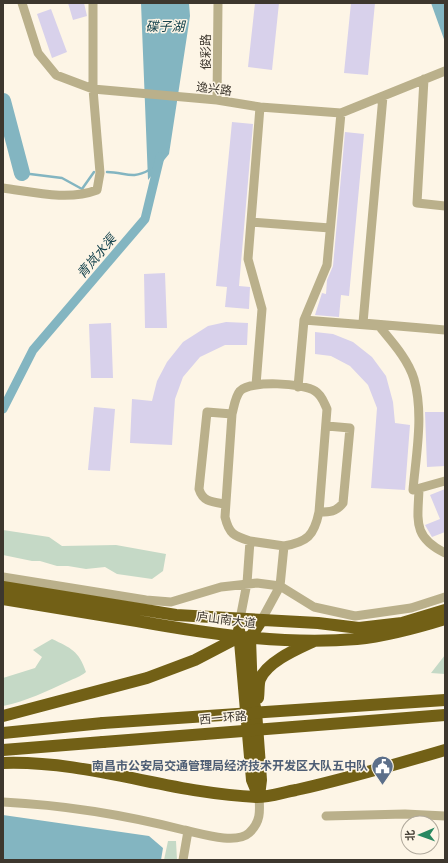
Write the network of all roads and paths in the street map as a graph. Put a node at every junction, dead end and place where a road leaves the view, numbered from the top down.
1 (22, 3) edge
2 (93, 3) edge
3 (218, 3) edge
4 (445, 71) edge
5 (424, 79) junction
6 (93, 89) junction
7 (383, 96) junction
8 (217, 100) junction
9 (260, 107) junction
10 (340, 113) junction
11 (3, 188) edge
12 (445, 206) edge
13 (252, 222) junction
14 (330, 228) junction
15 (304, 320) junction
16 (363, 323) junction
17 (445, 330) edge
18 (256, 385) junction
19 (298, 386) junction
20 (232, 414) junction
21 (327, 426) junction
22 (445, 481) edge
23 (420, 489) junction
24 (224, 504) junction
25 (319, 512) junction
26 (250, 541) junction
27 (284, 546) junction
28 (445, 553) edge
29 (3, 577) edge
30 (247, 582) junction
31 (280, 586) junction
32 (3, 587) edge
33 (445, 597) edge
34 (3, 599) edge
35 (445, 610) edge
36 (240, 619) junction
37 (445, 619) edge
38 (260, 621) junction
39 (244, 637) junction
40 (316, 640) junction
41 (445, 700) edge
42 (256, 711) junction
43 (445, 715) edge
44 (3, 716) edge
45 (3, 733) edge
46 (3, 750) edge
47 (445, 750) edge
48 (3, 763) edge
49 (259, 797) junction
50 (3, 802) edge
51 (326, 816) dead end
52 (445, 816) edge
53 (188, 830) junction
54 (183, 860) edge

1 - 6 street, 逸兴路
2 - 6 street
3 - 8 street, 俊彩路
4 - 5 street, 逸兴路
5 - 7 street, 逸兴路
5 - 12 street
6 - 8 street, 逸兴路
6 - 11 street
7 - 10 street, 逸兴路
7 - 16 street
8 - 9 street, 逸兴路
9 - 10 street, 逸兴路
9 - 13 street
10 - 14 street
13 - 14 street
13 - 18 street
14 - 15 street
15 - 16 street
15 - 19 street
16 - 17 street
16 - 23 street
18 - 19 street
18 - 20 street
19 - 21 street
20 - 24 street
20 - 24 street
21 - 25 street
21 - 25 street
22 - 23 street
23 - 28 street
24 - 26 street
25 - 27 street
26 - 27 street
26 - 30 street
27 - 31 street
29 - 30 street
30 - 31 street
30 - 36 street
31 - 33 street
31 - 38 street
32 - 36 highway, 庐山南大道
34 - 39 highway, 庐山南大道
35 - 38 highway, 庐山南大道
36 - 38 highway, 庐山南大道
36 - 39 highway
37 - 40 highway, 庐山南大道
38 - 39 highway
39 - 40 highway, 庐山南大道
39 - 42 highway
39 - 44 highway
39 - 49 highway
40 - 42 highway
41 - 45 highway, 西一环路, bridge
42 - 49 highway
43 - 46 highway, 西一环路, bridge
47 - 49 highway
48 - 49 highway
49 - 53 street
50 - 53 street
51 - 52 street
53 - 54 street

